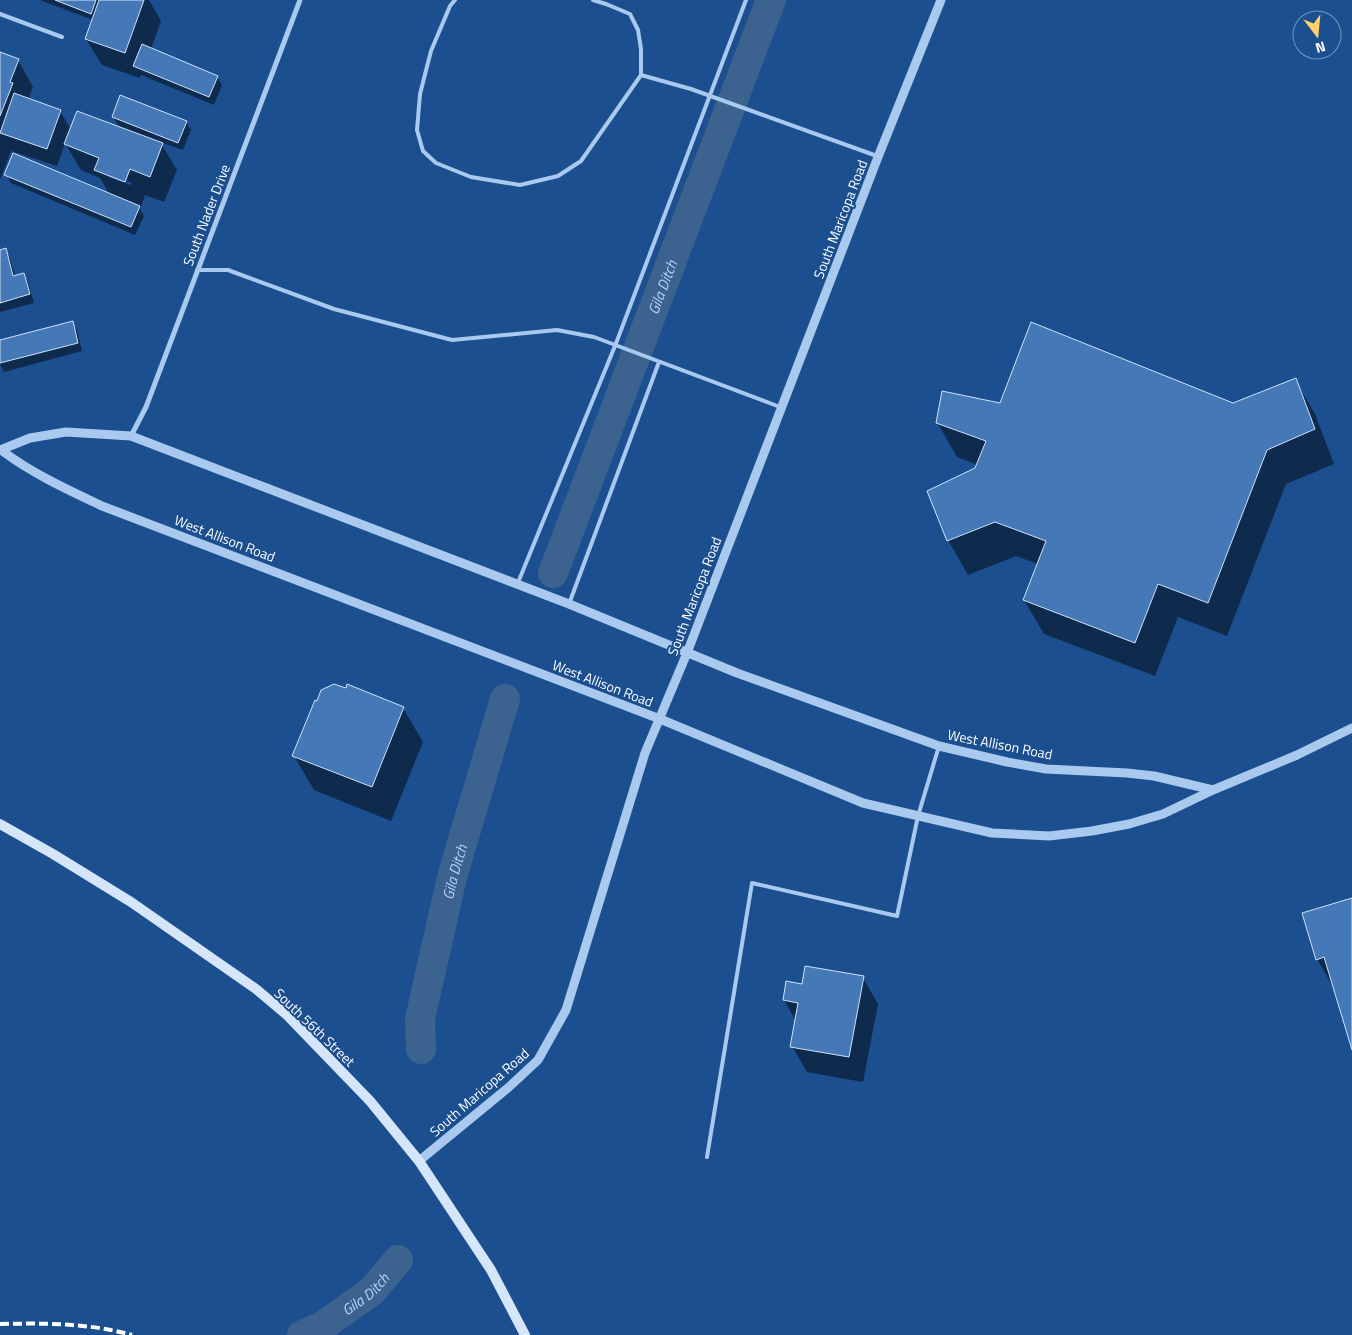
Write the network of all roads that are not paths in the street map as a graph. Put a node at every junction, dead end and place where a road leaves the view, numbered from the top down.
1 (300, 0) edge
2 (455, 0) edge
3 (593, 0) edge
4 (746, 0) edge
5 (941, 0) edge
6 (0, 14) edge
7 (62, 37) dead end
8 (641, 74) junction
9 (709, 96) junction
10 (878, 156) junction
11 (197, 270) junction
12 (615, 346) junction
13 (659, 362) junction
14 (782, 408) junction
15 (131, 436) junction
16 (0, 450) edge
17 (517, 585) junction
18 (569, 604) junction
19 (687, 653) junction
20 (660, 719) junction
21 (1352, 728) edge
22 (940, 746) junction
23 (1213, 790) junction
24 (918, 816) junction
25 (0, 824) edge
26 (707, 1157) dead end
27 (420, 1161) junction
28 (525, 1335) edge

1 - 11 street, South Nader Drive
2 - 8 lane
3 - 8 lane
4 - 9 lane
5 - 10 street, South Maricopa Road
6 - 7 lane
8 - 9 lane
9 - 10 lane
9 - 12 lane
10 - 14 street, South Maricopa Road
11 - 12 lane
11 - 15 street, South Nader Drive
12 - 13 lane
12 - 17 lane
13 - 14 lane
13 - 18 lane
14 - 19 street, South Maricopa Road
15 - 16 street, West Allison Road
15 - 17 street, West Allison Road
16 - 20 street, West Allison Road
17 - 18 street, West Allison Road
18 - 19 street, West Allison Road
19 - 20 street, South Maricopa Road
19 - 22 street, West Allison Road
20 - 24 street, West Allison Road
20 - 27 street, South Maricopa Road
21 - 23 street, West Allison Road
22 - 23 street, West Allison Road
22 - 24 lane
23 - 24 street, West Allison Road
24 - 26 lane
25 - 27 main road, South 56th Street
27 - 28 main road, South 56th Street

